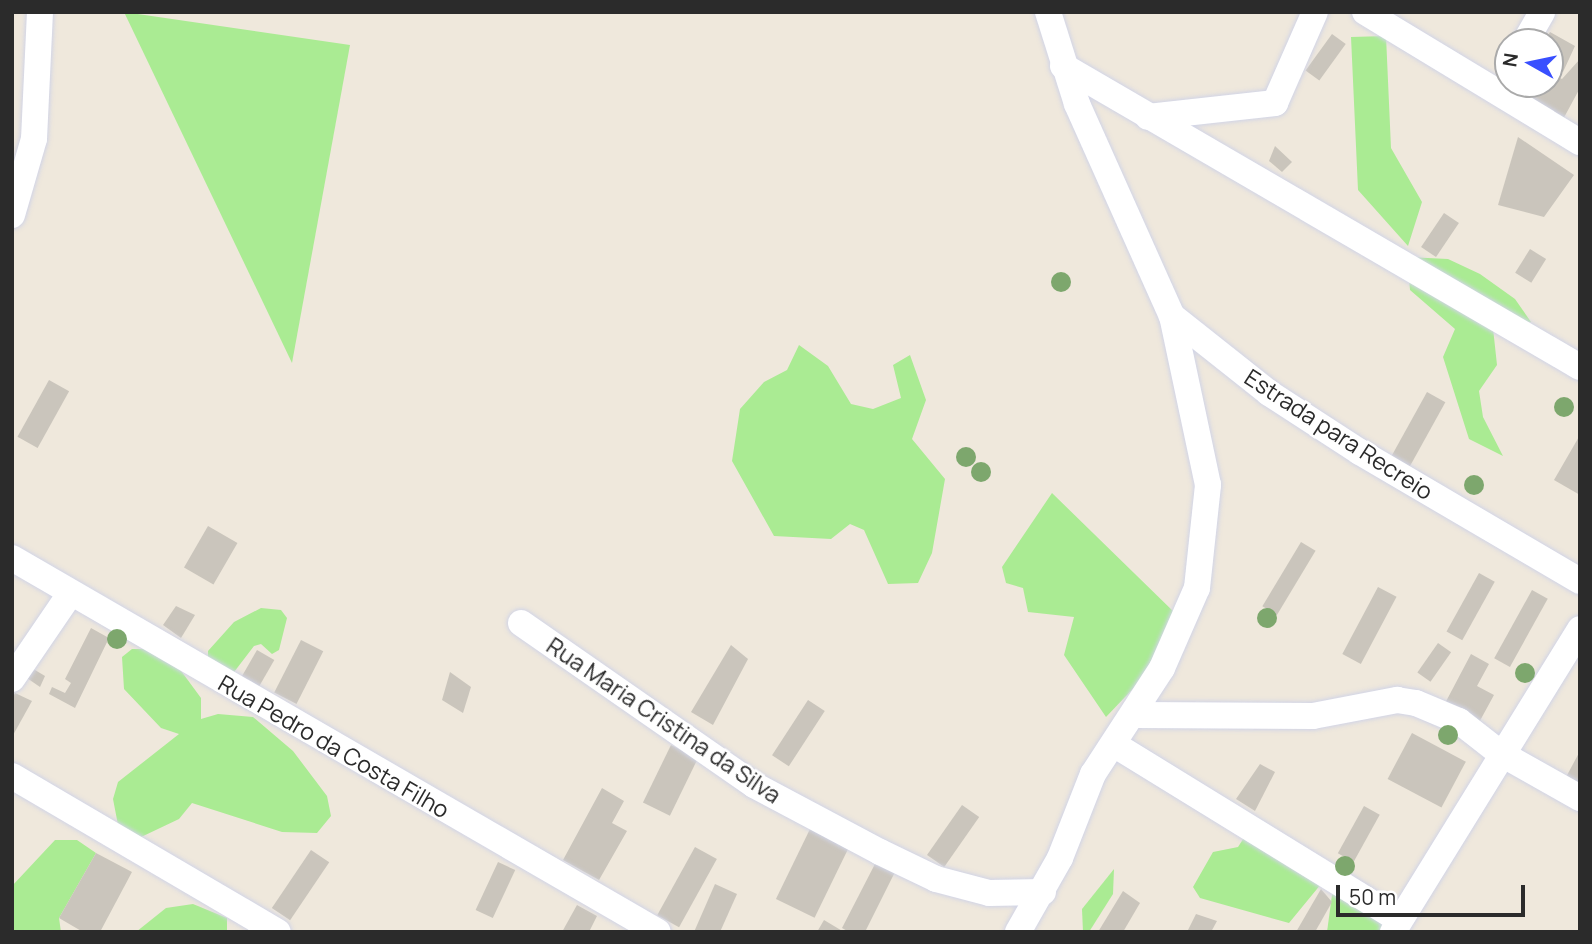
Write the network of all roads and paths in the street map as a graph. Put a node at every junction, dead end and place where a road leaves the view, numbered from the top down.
1 (40, 12) edge
2 (1048, 12) edge
3 (1315, 12) edge
4 (1365, 12) edge
5 (1542, 12) edge
6 (1533, 28) edge
7 (1063, 66) junction
8 (1494, 79) edge
9 (1522, 98) edge
10 (1148, 117) junction
11 (1580, 142) edge
12 (12, 215) edge
13 (1172, 316) junction
14 (1580, 367) edge
15 (12, 558) edge
16 (1580, 581) edge
17 (70, 594) junction
18 (522, 623) dead end
19 (1580, 629) edge
20 (12, 678) edge
21 (1136, 715) junction
22 (1115, 745) junction
23 (1500, 753) junction
24 (12, 776) edge
25 (1580, 798) edge
26 (1043, 892) junction
27 (1397, 926) edge
28 (264, 928) edge
29 (658, 932) edge
30 (1018, 932) edge

1 - 12 street
2 - 7 street, Estrada para Recreio
3 - 10 street
4 - 8 street
5 - 6 street
7 - 10 street
7 - 13 street, Estrada para Recreio
9 - 11 street
10 - 14 street
13 - 16 street, Estrada para Recreio
13 - 21 street
15 - 17 street, Rua Pedro da Costa Filho
17 - 20 street
17 - 29 street, Rua Pedro da Costa Filho
18 - 26 street, Rua Maria Cristina da Silva
19 - 23 street
21 - 22 street
21 - 23 street
22 - 26 street
22 - 27 street
23 - 25 street
23 - 27 street
24 - 28 street
26 - 30 street

